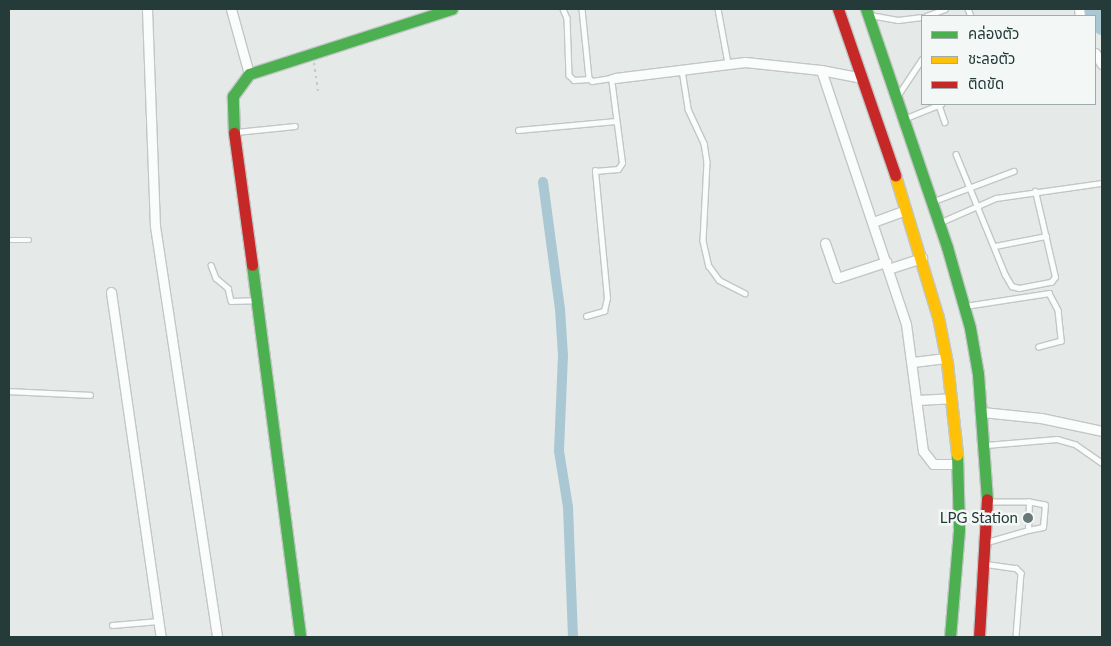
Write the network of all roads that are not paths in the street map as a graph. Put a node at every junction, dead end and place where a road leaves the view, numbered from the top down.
1 (147, 9) edge
2 (231, 9) edge
3 (452, 9) edge
4 (562, 9) edge
5 (582, 9) edge
6 (718, 9) edge
7 (838, 9) edge
8 (945, 9) edge
9 (867, 12) edge
10 (421, 14) edge
11 (929, 15) edge
12 (921, 17) edge
13 (921, 60) edge
14 (728, 63) junction
15 (682, 68) junction
16 (821, 70) junction
17 (249, 74) junction
18 (613, 78) junction
19 (862, 78) junction
20 (589, 79) junction
21 (897, 96) junction
22 (938, 105) edge
23 (940, 105) edge
24 (905, 118) junction
25 (616, 121) junction
26 (945, 122) dead end
27 (295, 126) dead end
28 (518, 130) dead end
29 (234, 132) junction
30 (956, 154) dead end
31 (1014, 171) dead end
32 (1102, 183) edge
33 (970, 188) junction
34 (1035, 191) junction
35 (932, 202) junction
36 (979, 204) junction
37 (906, 210) junction
38 (873, 222) junction
39 (939, 223) junction
40 (1046, 236) junction
41 (9, 240) edge
42 (29, 240) dead end
43 (825, 243) dead end
44 (994, 246) junction
45 (922, 258) junction
46 (211, 265) dead end
47 (887, 266) junction
48 (111, 292) dead end
49 (745, 293) dead end
50 (256, 300) junction
51 (964, 306) junction
52 (586, 316) dead end
53 (1039, 347) dead end
54 (946, 358) junction
55 (913, 362) junction
56 (9, 391) edge
57 (90, 395) dead end
58 (951, 398) junction
59 (917, 400) junction
60 (982, 412) junction
61 (1102, 431) edge
62 (985, 445) junction
63 (1102, 463) edge
64 (958, 464) junction
65 (987, 502) junction
66 (1029, 502) junction
67 (1028, 530) junction
68 (986, 542) junction
69 (986, 564) junction
70 (158, 621) junction
71 (112, 625) dead end
72 (161, 637) edge
73 (218, 637) edge
74 (300, 637) edge
75 (950, 637) edge
76 (979, 637) edge
77 (1016, 637) edge

1 - 73 street
2 - 17 street
3 - 10 main road
4 - 20 lane
5 - 20 lane
6 - 14 lane
7 - 19 main road
8 - 11 lane
9 - 12 lane
9 - 21 main road
10 - 17 main road
13 - 21 lane
14 - 15 street
14 - 16 street
15 - 18 street
15 - 49 lane
16 - 19 street
16 - 38 street
17 - 29 main road
18 - 20 lane
18 - 25 lane
19 - 37 main road
21 - 24 main road
22 - 24 lane
23 - 26 lane
24 - 35 main road
25 - 28 lane
25 - 52 lane
27 - 29 lane
29 - 50 main road
30 - 33 lane
31 - 33 lane
32 - 34 lane
33 - 35 lane
33 - 36 lane
34 - 36 lane
34 - 40 lane
35 - 39 main road
36 - 39 lane
36 - 44 lane
37 - 38 street
37 - 45 main road
38 - 47 street
39 - 51 main road
40 - 44 lane
40 - 44 lane
41 - 42 lane
43 - 47 street
45 - 47 street
45 - 54 main road
46 - 50 lane
47 - 55 street
48 - 70 street
50 - 74 main road
51 - 53 lane
51 - 60 main road
54 - 55 street
54 - 58 main road
55 - 59 street
56 - 57 lane
58 - 59 street
58 - 64 main road
59 - 64 street
60 - 61 street
60 - 62 main road
62 - 63 lane
62 - 65 main road
64 - 75 main road
65 - 66 lane
65 - 68 main road
66 - 67 lane
66 - 67 lane
67 - 68 lane
68 - 69 main road
69 - 76 main road
69 - 77 lane
70 - 71 lane
70 - 72 street

